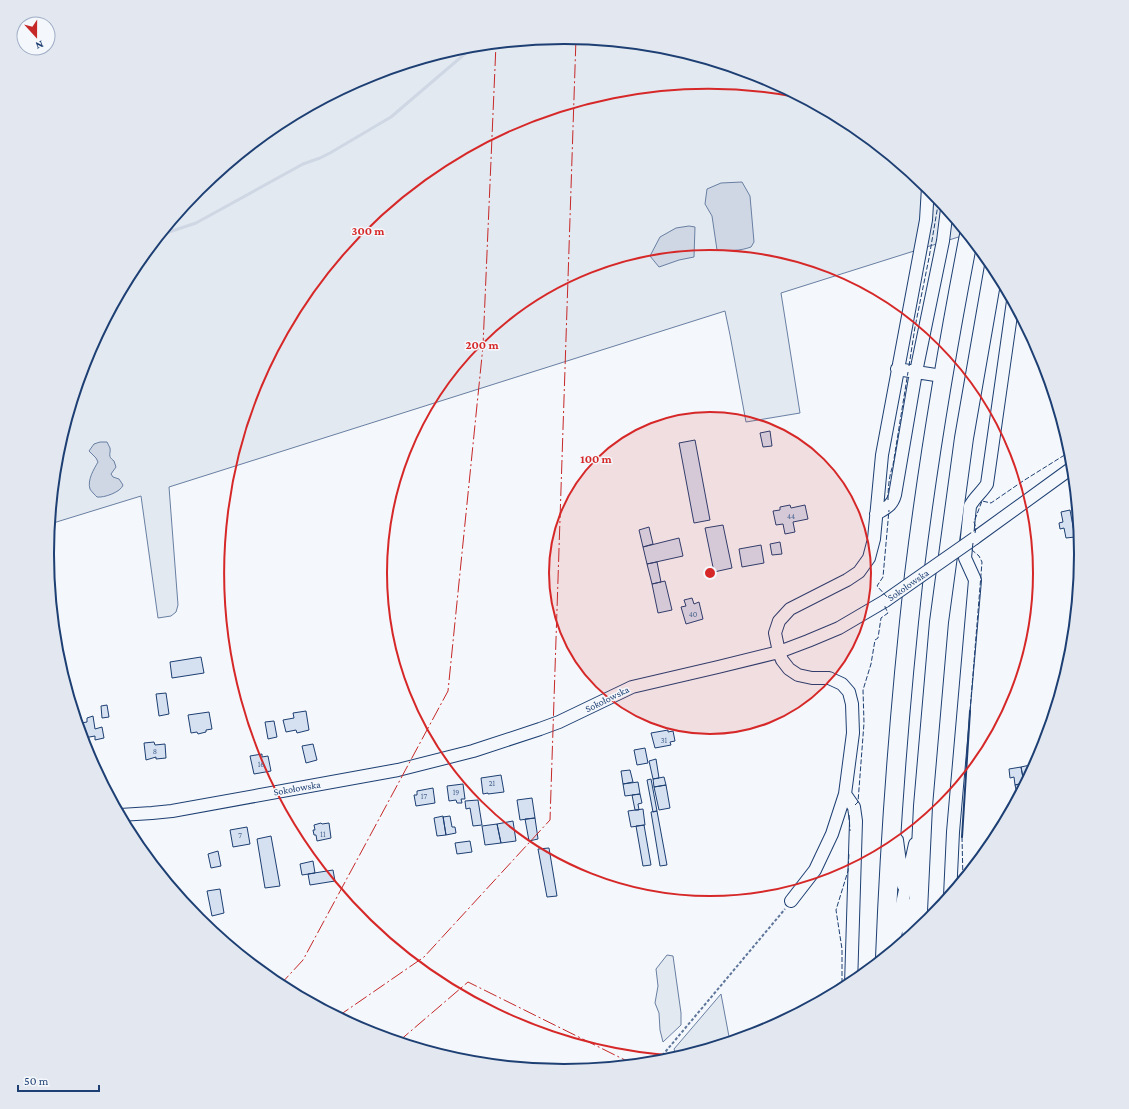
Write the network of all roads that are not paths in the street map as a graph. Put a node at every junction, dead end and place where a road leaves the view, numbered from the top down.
1 (927, 197) edge
2 (946, 216) edge
3 (968, 241) edge
4 (992, 276) edge
5 (1012, 309) edge
6 (897, 369) junction
7 (916, 372) junction
8 (942, 376) junction
9 (1068, 471) edge
10 (876, 514) junction
11 (779, 652) junction
12 (845, 794) junction
13 (893, 805) junction
14 (923, 806) junction
15 (125, 815) edge
16 (950, 888) edge
17 (904, 895) junction
18 (791, 901) road end
19 (917, 922) edge
20 (908, 931) edge
21 (893, 945) edge
22 (885, 951) edge
23 (851, 977) edge

1 - 6 street
2 - 7 street
3 - 8 highway
4 - 14 highway
5 - 16 street
6 - 7 street
6 - 10 street
7 - 8 street
7 - 10 street
8 - 13 highway
9 - 11 street, Sokołowska, bridge
10 - 11 street
11 - 12 street
11 - 15 street, Sokołowska
12 - 18 street
12 - 23 street
13 - 17 street
13 - 22 highway
14 - 17 street
14 - 19 highway
17 - 20 street
17 - 21 street

